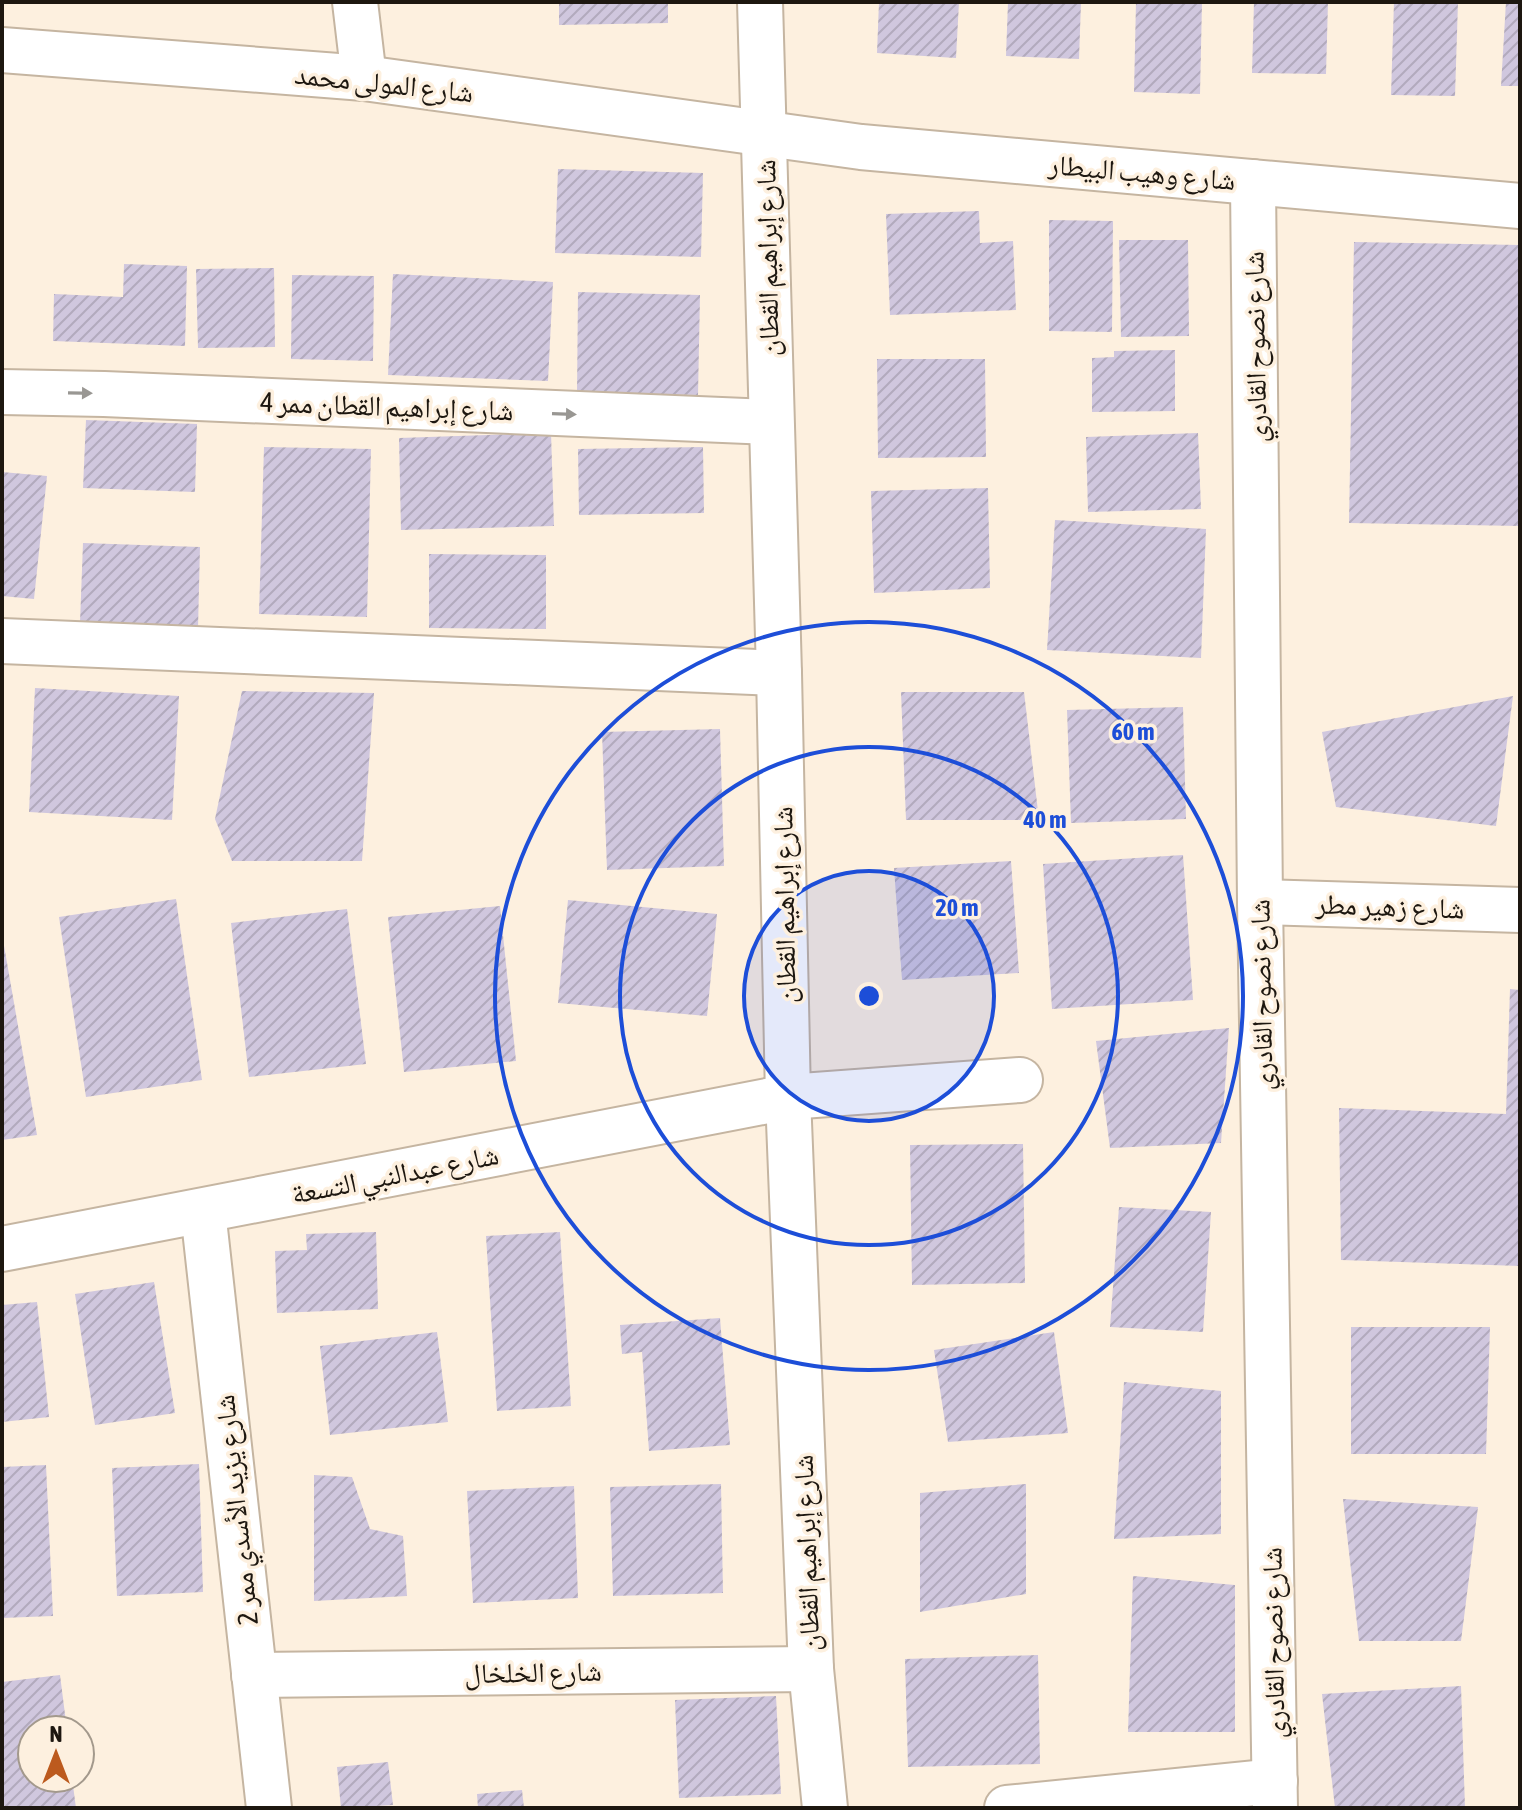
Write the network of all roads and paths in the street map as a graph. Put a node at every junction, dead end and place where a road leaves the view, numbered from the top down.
1 (355, 2) edge
2 (760, 2) edge
3 (2, 50) edge
4 (364, 78) junction
5 (765, 133) junction
6 (1253, 182) junction
7 (1520, 206) edge
8 (2, 392) edge
9 (771, 422) junction
10 (2, 641) edge
11 (779, 673) junction
12 (1260, 902) junction
13 (1520, 910) edge
14 (1020, 1080) dead end
15 (788, 1097) junction
16 (203, 1211) junction
17 (2, 1249) edge
18 (811, 1669) junction
19 (254, 1675) junction
20 (1275, 1794) edge
21 (269, 1808) edge
22 (825, 1808) edge
23 (1007, 1808) edge

1 - 4 street
2 - 5 street, شارع إبراهيم القطان
3 - 4 street, شارع المولى محمد
4 - 5 street, شارع المولى محمد
5 - 6 street, شارع وهيب البيطار
5 - 9 street, شارع إبراهيم القطان
6 - 7 street, شارع وهيب البيطار
6 - 12 street, شارع نصوح القادري
8 -> 9 street, شارع إبراهيم القطان ممر 4
9 - 11 street, شارع إبراهيم القطان
10 - 11 street
11 - 15 street, شارع إبراهيم القطان
12 - 13 street, شارع زهير مطر
12 - 20 street, شارع نصوح القادري
14 - 15 street, شارع عبدالنبي التسعة
15 - 16 street, شارع عبدالنبي التسعة
15 - 18 street, شارع إبراهيم القطان
16 - 17 street, شارع عبدالنبي التسعة
16 - 19 street, شارع يزيد الأسدي ممر 2
18 - 19 street, شارع الخلخال
18 - 22 street, شارع إبراهيم القطان
19 - 21 street, شارع يزيد الأسدي ممر 2
20 - 23 street

